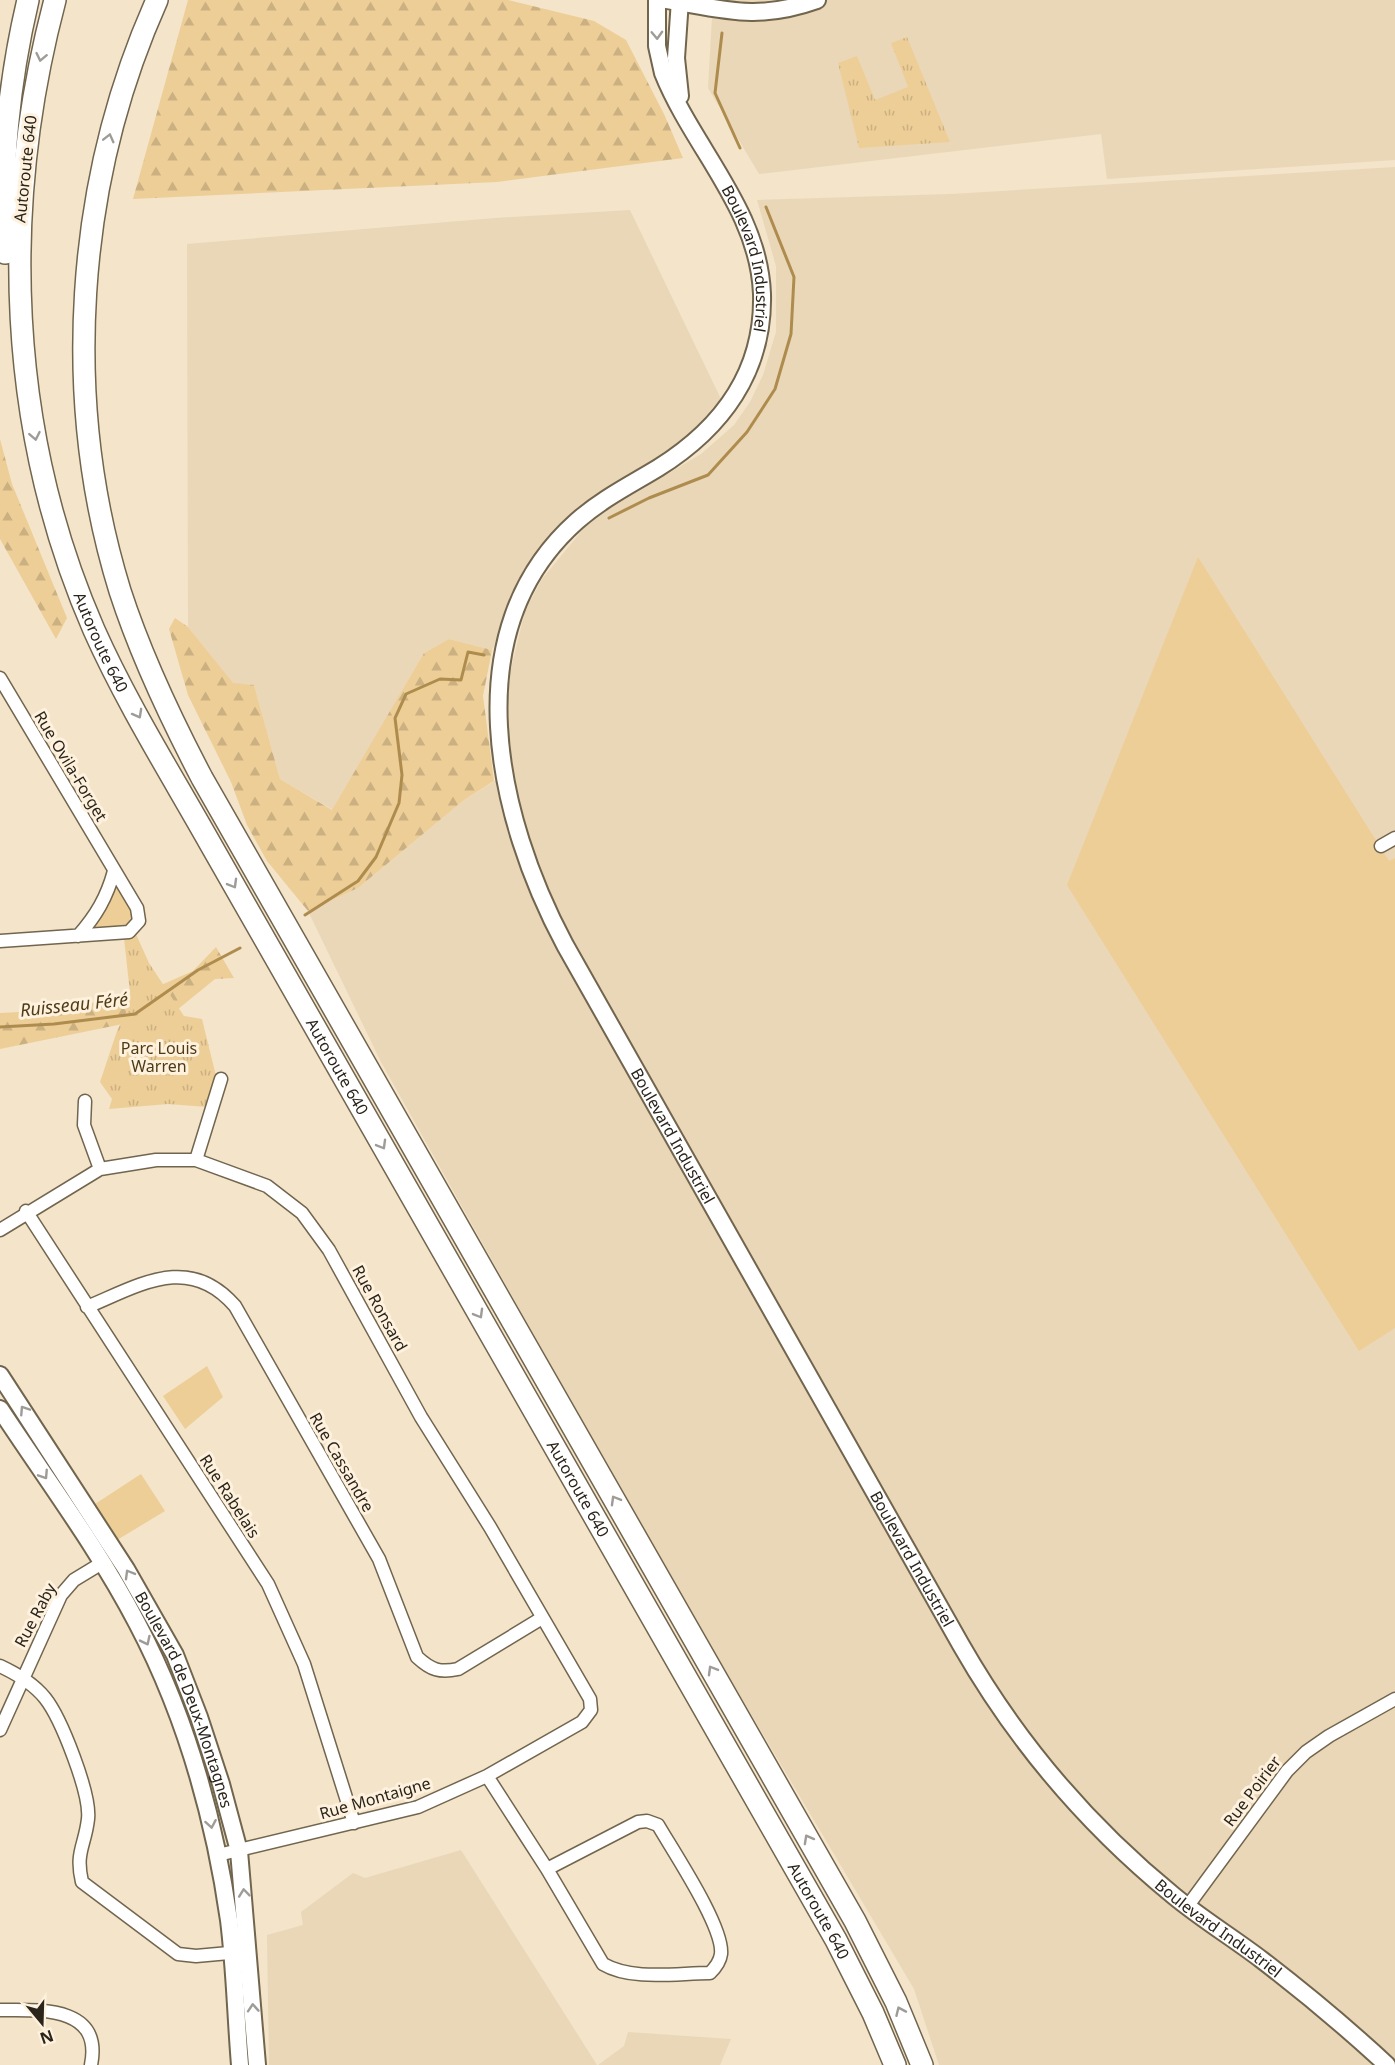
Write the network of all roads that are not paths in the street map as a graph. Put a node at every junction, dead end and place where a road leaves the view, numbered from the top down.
1 (28, 0) edge
2 (55, 0) edge
3 (157, 0) edge
4 (657, 0) edge
5 (817, 0) edge
6 (675, 1) edge
7 (684, 112) junction
8 (12, 201) junction
9 (0, 678) edge
10 (1395, 838) edge
11 (1381, 846) dead end
12 (114, 871) junction
13 (78, 936) junction
14 (0, 941) edge
15 (221, 1079) dead end
16 (85, 1101) dead end
17 (196, 1160) junction
18 (100, 1168) junction
19 (26, 1211) junction
20 (0, 1230) edge
21 (87, 1307) junction
22 (0, 1375) edge
23 (0, 1409) edge
24 (102, 1563) junction
25 (542, 1618) junction
26 (0, 1666) edge
27 (22, 1676) junction
28 (1395, 1699) edge
29 (591, 1710) joint
30 (0, 1730) edge
31 (487, 1776) junction
32 (354, 1823) junction
33 (239, 1851) junction
34 (218, 1855) junction
35 (547, 1869) junction
36 (1187, 1907) junction
37 (232, 1952) junction
38 (249, 1952) junction
39 (0, 2010) edge
40 (91, 2065) edge
41 (240, 2065) edge
42 (257, 2065) edge
43 (895, 2065) edge
44 (922, 2065) edge
45 (1387, 2065) edge

1 - 8 highway
2 -> 8 highway, Autoroute 640
44 -> 3 highway, Autoroute 640
4 -> 7 street, Boulevard Industriel
5 - 6 street
6 - 7 street, Boulevard Industriel
7 - 36 street, Boulevard Industriel
8 -> 43 highway, Autoroute 640
9 - 12 street, Rue Ovila-Forget
10 - 11 street
12 - 13 street
12 - 13 street, Rue Ovila-Forget
13 - 14 street, Rue Ovila-Forget
15 - 17 street
16 - 18 street
17 - 18 street, Rue Ronsard
17 - 25 street, Rue Ronsard
18 - 19 street, Rue Ronsard
19 - 20 street, Rue Ronsard
19 - 21 street, Rue Rabelais
21 - 25 street, Rue Cassandre
21 - 32 street, Rue Rabelais
33 -> 22 street, Boulevard de Deux-Montagnes
23 -> 24 street, Boulevard de Deux-Montagnes
24 - 27 street, Rue Raby
24 -> 34 street, Boulevard de Deux-Montagnes
25 - 29 street, Rue Ronsard
26 - 27 street
27 - 30 street, Rue Raby
27 - 37 street
28 - 36 street, Rue Poirier
29 - 31 street, Rue Montaigne
31 - 32 street, Rue Montaigne
31 - 35 street
32 - 33 street, Rue Montaigne
33 - 34 street, Rue Montaigne
38 -> 33 street, Boulevard de Deux-Montagnes
34 - 37 street, Boulevard de Deux-Montagnes
35 - 35 street
36 - 45 street, Boulevard Industriel
37 - 38 street
37 - 41 street, Boulevard de Deux-Montagnes
42 -> 38 street, Boulevard de Deux-Montagnes
39 - 40 street

